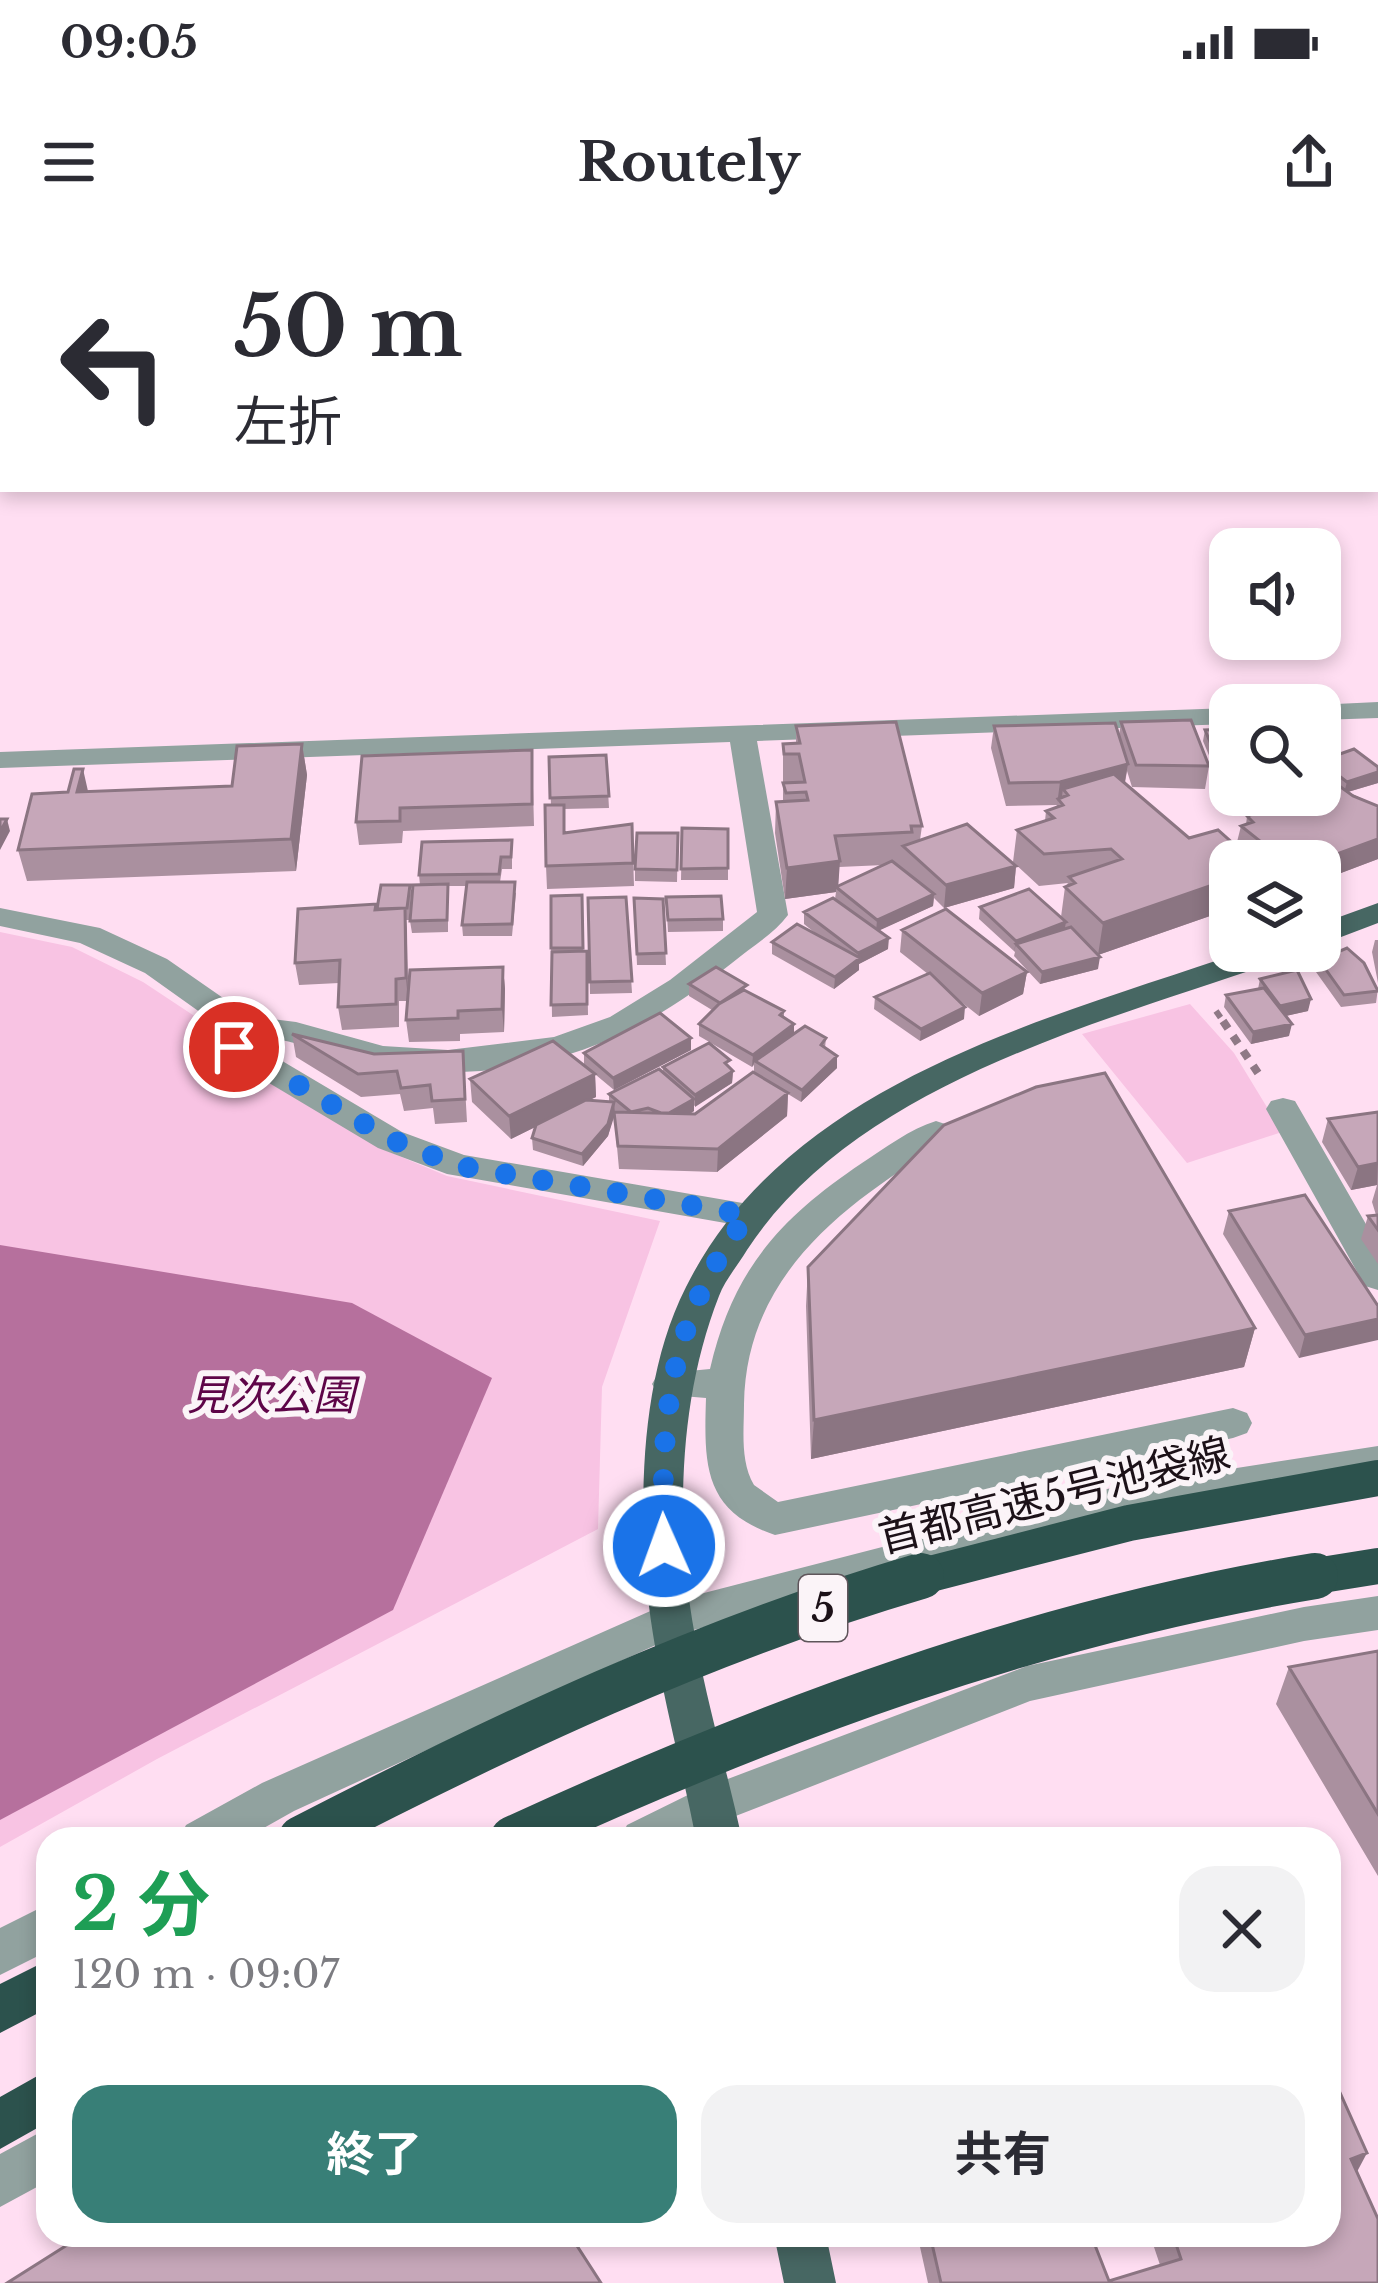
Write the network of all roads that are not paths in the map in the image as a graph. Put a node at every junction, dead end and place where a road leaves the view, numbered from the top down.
1 (1378, 710) edge
2 (1341, 711) edge
3 (1209, 717) edge
4 (742, 733) junction
5 (0, 760) edge
6 (1378, 912) edge
7 (0, 917) edge
8 (1341, 927) edge
9 (1219, 972) edge
10 (242, 1027) junction
11 (1283, 1109) road end
12 (936, 1133) edge
13 (748, 1215) junction
14 (1378, 1277) edge
15 (725, 1382) junction
16 (670, 1384) junction
17 (1234, 1423) dead end
18 (1097, 1451) junction
19 (1378, 1461) edge
20 (1378, 1478) edge
21 (1115, 1503) junction
22 (1378, 1566) edge
23 (1378, 1613) edge
24 (674, 1618) junction
25 (716, 1822) edge
26 (224, 1827) edge
27 (324, 1827) edge
28 (540, 1827) edge
29 (36, 1933) edge
30 (0, 1953) edge
31 (36, 1989) edge
32 (0, 2010) edge
33 (36, 2102) edge
34 (0, 2125) edge
35 (36, 2160) edge
36 (0, 2182) edge
37 (802, 2247) edge
38 (810, 2283) edge

1 - 2 street
3 - 4 street
4 - 5 street
4 - 10 street
6 - 8 main road
7 - 10 street
9 - 13 main road
10 - 13 street
11 - 14 street
12 - 15 street
13 - 16 main road
15 - 16 street
15 - 18 street
16 - 24 main road
17 - 18 street
18 - 21 street
19 - 21 street
20 - 27 highway, 首都高速5号池袋線 / 5, bridge
21 - 24 street
22 - 28 highway, 5, bridge
23 - 25 street
24 - 25 main road
24 - 26 street
29 - 30 street
31 - 32 highway
33 - 34 highway
35 - 36 street
37 - 38 main road

